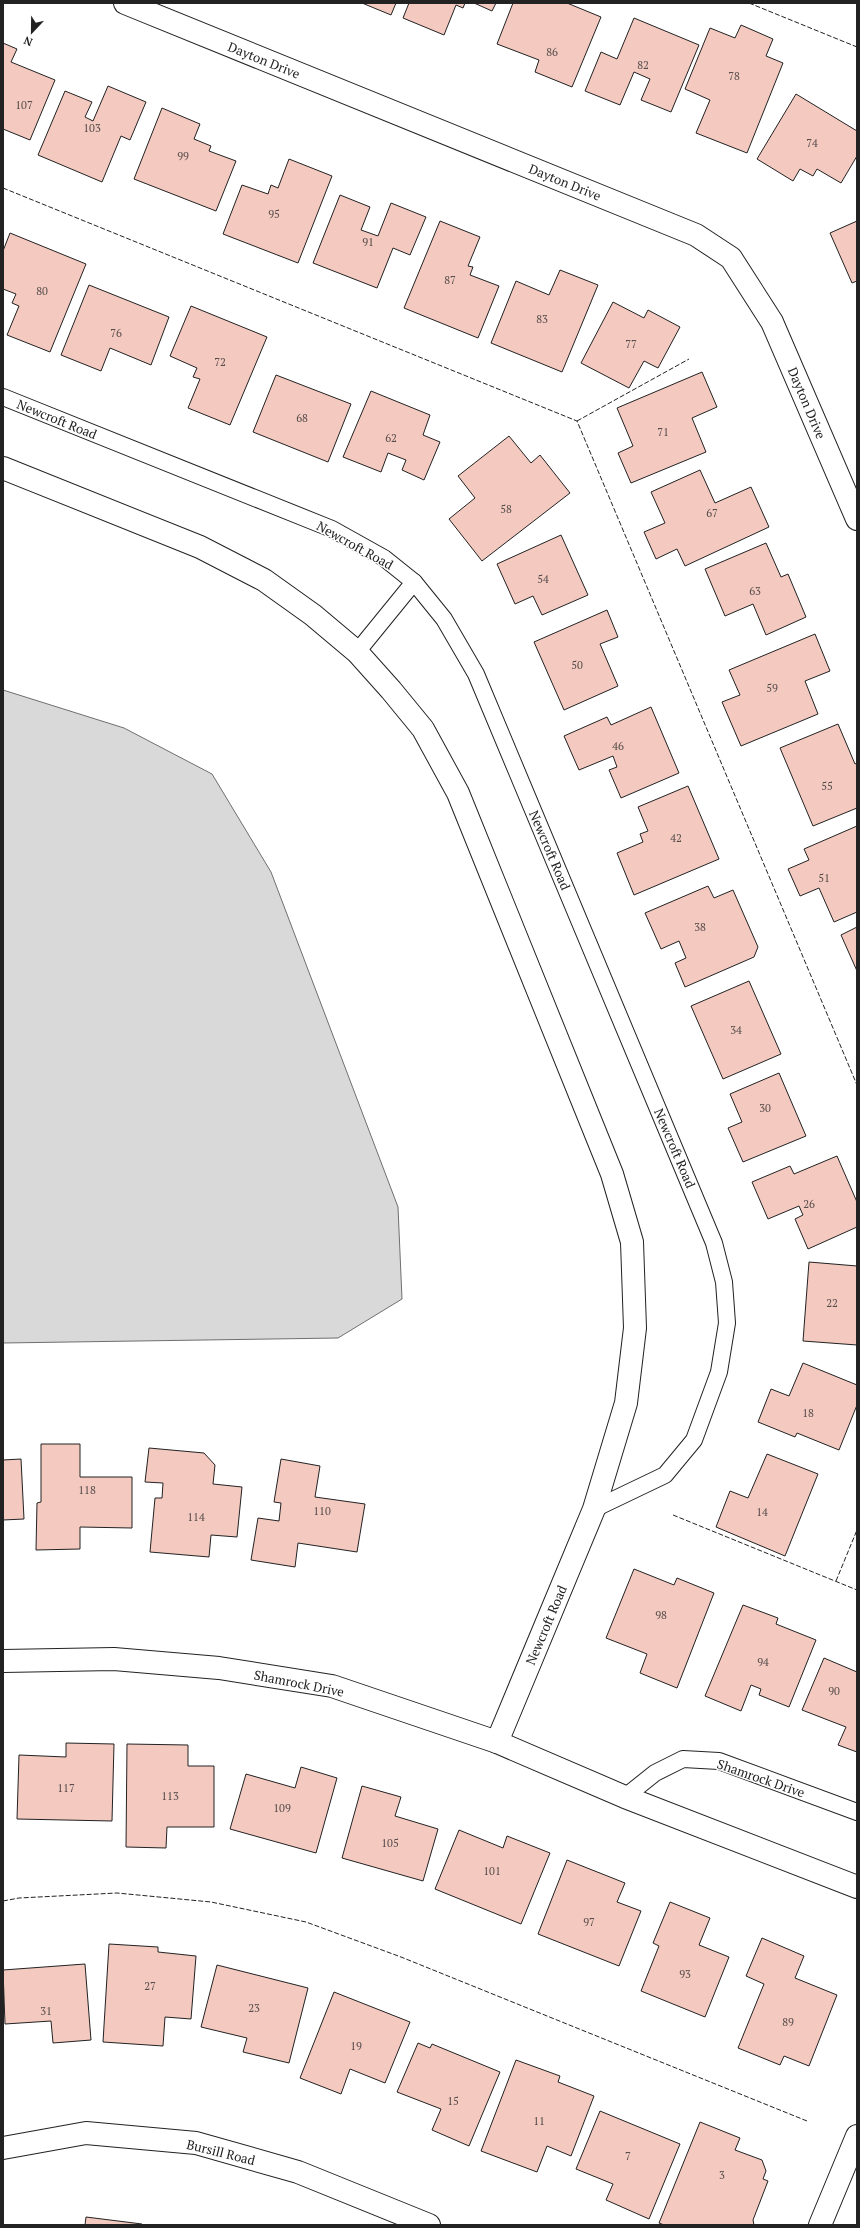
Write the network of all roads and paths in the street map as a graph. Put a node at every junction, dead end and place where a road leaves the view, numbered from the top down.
1 (125, 3) edge
2 (3, 397) edge
3 (3, 468) edge
4 (857, 519) edge
5 (414, 582) junction
6 (356, 652) junction
7 (594, 1509) junction
8 (3, 1662) edge
9 (497, 1742) junction
10 (625, 1797) junction
11 (857, 1812) edge
12 (857, 1887) edge
13 (857, 2136) edge
14 (3, 2148) edge
15 (429, 2225) edge
16 (820, 2225) edge

1 - 4 street, Dayton Drive
2 - 5 lane, Newcroft Road
3 - 6 street, Newcroft Road
5 - 6 lane
5 - 7 lane, Newcroft Road
6 - 7 street, Newcroft Road
7 - 9 street, Newcroft Road
8 - 9 street, Shamrock Drive
9 - 10 street, Shamrock Drive
10 - 11 lane, Shamrock Drive
10 - 12 street, Shamrock Drive
13 - 16 street
14 - 15 street, Bursill Road

